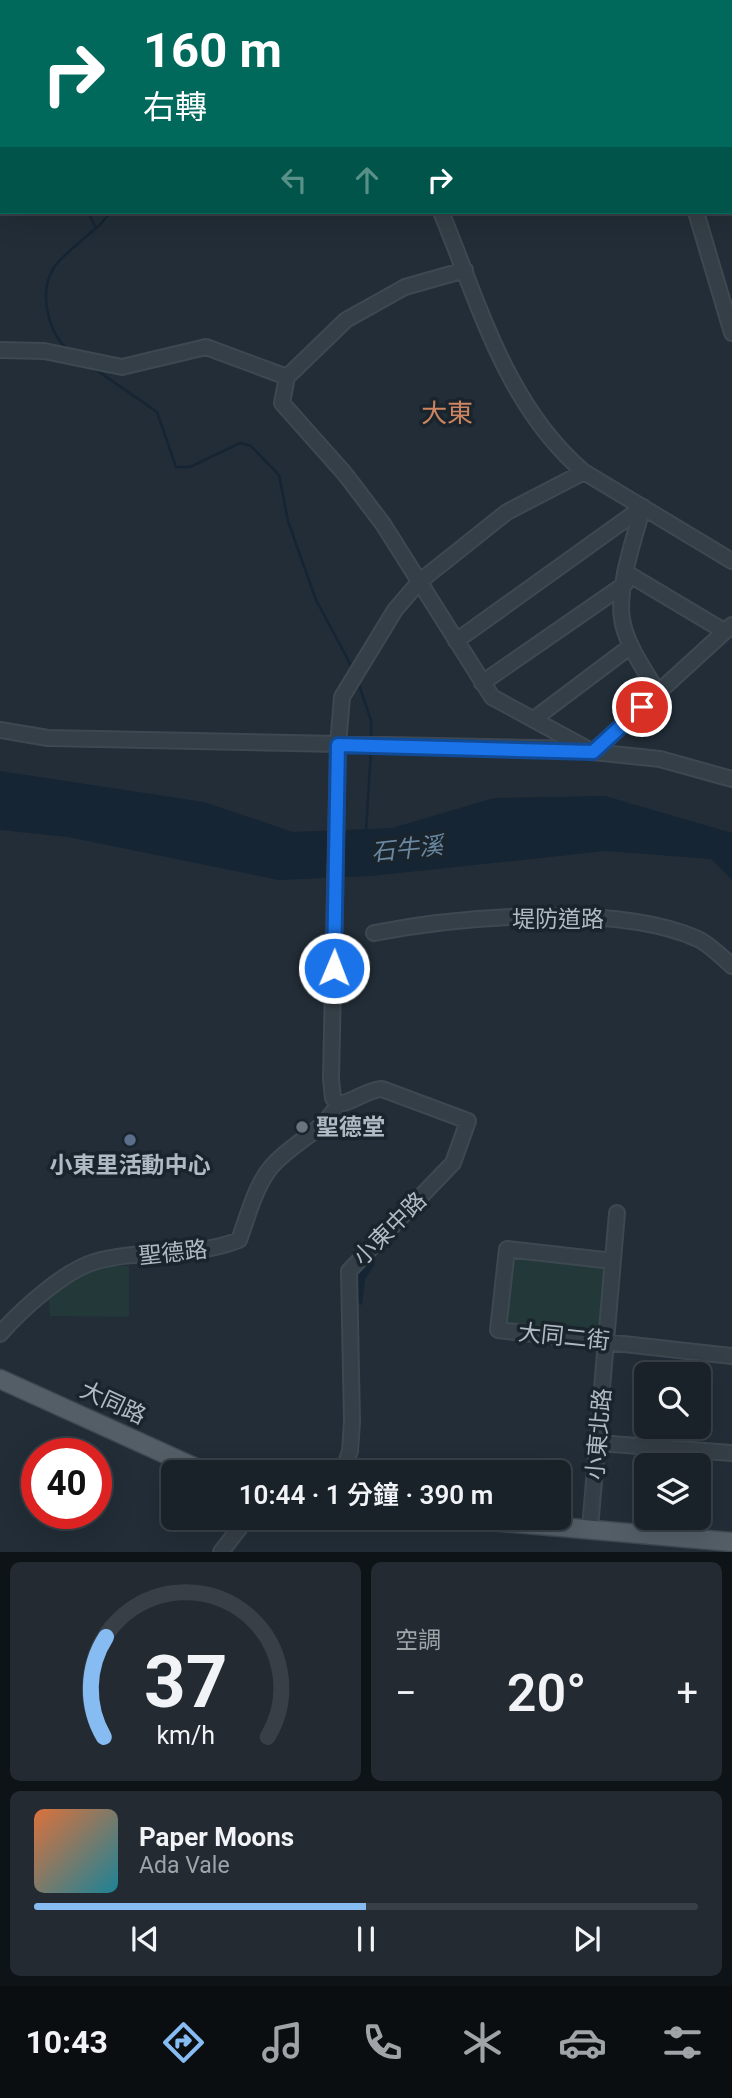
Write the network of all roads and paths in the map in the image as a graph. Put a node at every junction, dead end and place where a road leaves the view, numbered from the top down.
1 (442, 214) edge
2 (697, 214) edge
3 (465, 270) junction
4 (732, 333) edge
5 (0, 350) edge
6 (287, 377) junction
7 (584, 472) junction
8 (643, 507) junction
9 (732, 561) edge
10 (625, 578) junction
11 (419, 582) junction
12 (728, 628) edge
13 (456, 641) junction
14 (631, 646) junction
15 (482, 683) junction
16 (657, 693) junction
17 (534, 719) junction
18 (0, 730) edge
19 (338, 745) junction
20 (589, 750) junction
21 (732, 779) edge
22 (374, 933) dead end
23 (732, 966) edge
24 (338, 1104) junction
25 (617, 1213) dead end
26 (613, 1261) junction
27 (0, 1334) edge
28 (607, 1342) junction
29 (732, 1356) edge
30 (0, 1379) edge
31 (598, 1443) junction
32 (732, 1454) edge
33 (179, 1460) edge
34 (347, 1460) edge
35 (571, 1527) edge
36 (590, 1528) junction
37 (238, 1530) edge
38 (732, 1542) edge
39 (221, 1552) edge

1 - 3 street
2 - 4 street
3 - 6 street
3 - 7 street
5 - 6 street
6 - 11 street
7 - 8 street
7 - 11 street
8 - 9 street
8 - 10 street
8 - 13 street
10 - 12 street
10 - 14 street
10 - 15 street
11 - 13 street
11 - 19 street
12 - 16 street
13 - 15 street
14 - 16 street
14 - 17 street
15 - 17 street
16 - 20 street
17 - 20 street
18 - 19 street
19 - 20 street
19 - 24 street
20 - 21 street
22 - 23 street, 堤防道路
24 - 27 street, 聖德路
24 - 34 street, 小東中路
25 - 26 street, 小東北路
26 - 28 street, 小東北路
26 - 28 street, 大同二街
28 - 29 street, 大同二街
28 - 31 street, 小東北路
30 - 33 main road, 大同路
31 - 32 street
31 - 36 street, 小東北路
35 - 36 main road
36 - 38 main road
37 - 39 street

